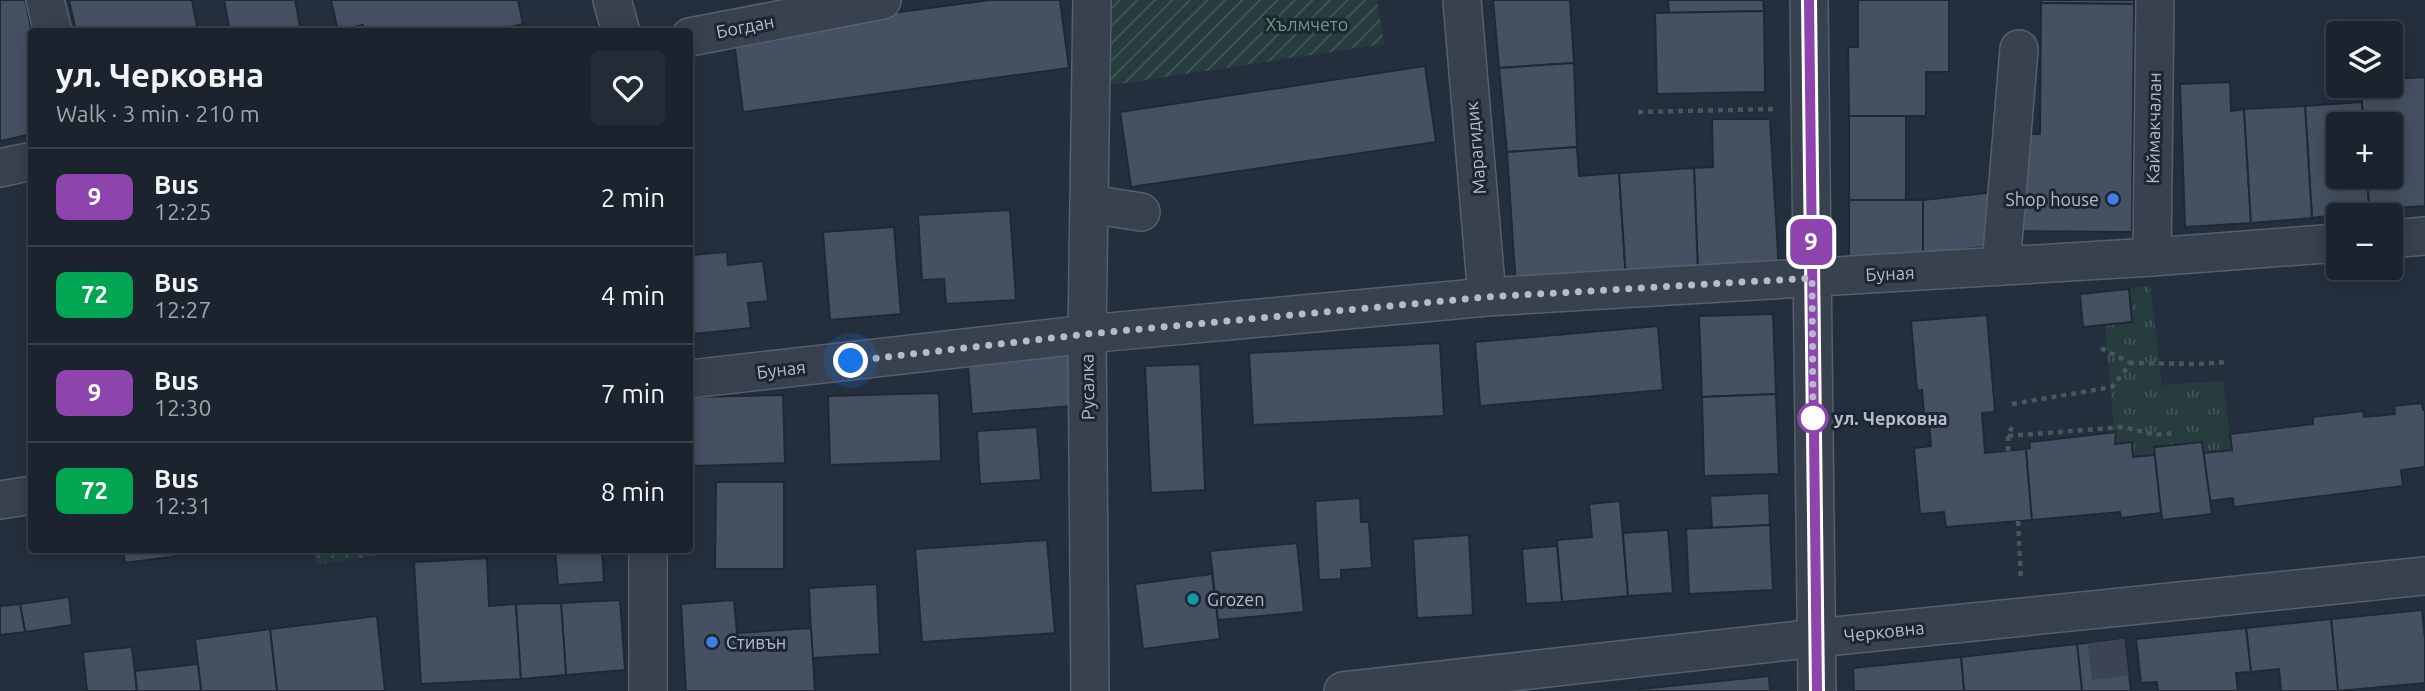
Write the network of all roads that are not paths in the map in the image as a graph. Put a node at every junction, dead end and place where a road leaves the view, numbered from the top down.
1 (45, 0) edge
2 (612, 0) edge
3 (882, 0) edge
4 (1092, 0) edge
5 (1462, 0) edge
6 (1809, 0) edge
7 (2155, 0) edge
8 (52, 28) edge
9 (620, 28) edge
10 (693, 36) edge
11 (2019, 49) dead end
12 (28, 162) edge
13 (0, 167) edge
14 (1090, 204) junction
15 (1141, 212) dead end
16 (2425, 236) edge
17 (2403, 238) edge
18 (2326, 244) edge
19 (2152, 257) junction
20 (2001, 266) junction
21 (1812, 278) junction
22 (1487, 297) junction
23 (1087, 334) junction
24 (693, 379) edge
25 (28, 496) edge
26 (0, 500) edge
27 (648, 553) edge
28 (2425, 576) edge
29 (1816, 638) junction
30 (648, 691) edge
31 (1090, 691) edge
32 (1343, 691) edge
33 (1817, 691) edge

1 - 8 street
2 - 9 street
3 - 10 street, Богдан
4 - 14 street, Русалка
5 - 22 street, Марагидик
6 - 21 street
7 - 19 street, Каймакчалан
11 - 20 street
12 - 13 street
14 - 15 street
14 - 23 street, Русалка
16 - 17 street
18 - 19 street, Буная
19 - 20 street, Буная
20 - 21 street, Буная
21 - 22 street, Буная
21 - 29 street
22 - 23 street, Буная
23 - 24 street, Буная
23 - 31 street, Русалка
25 - 26 street
27 - 30 street
28 - 29 street, Черковна
29 - 32 street, Черковна
29 - 33 street

